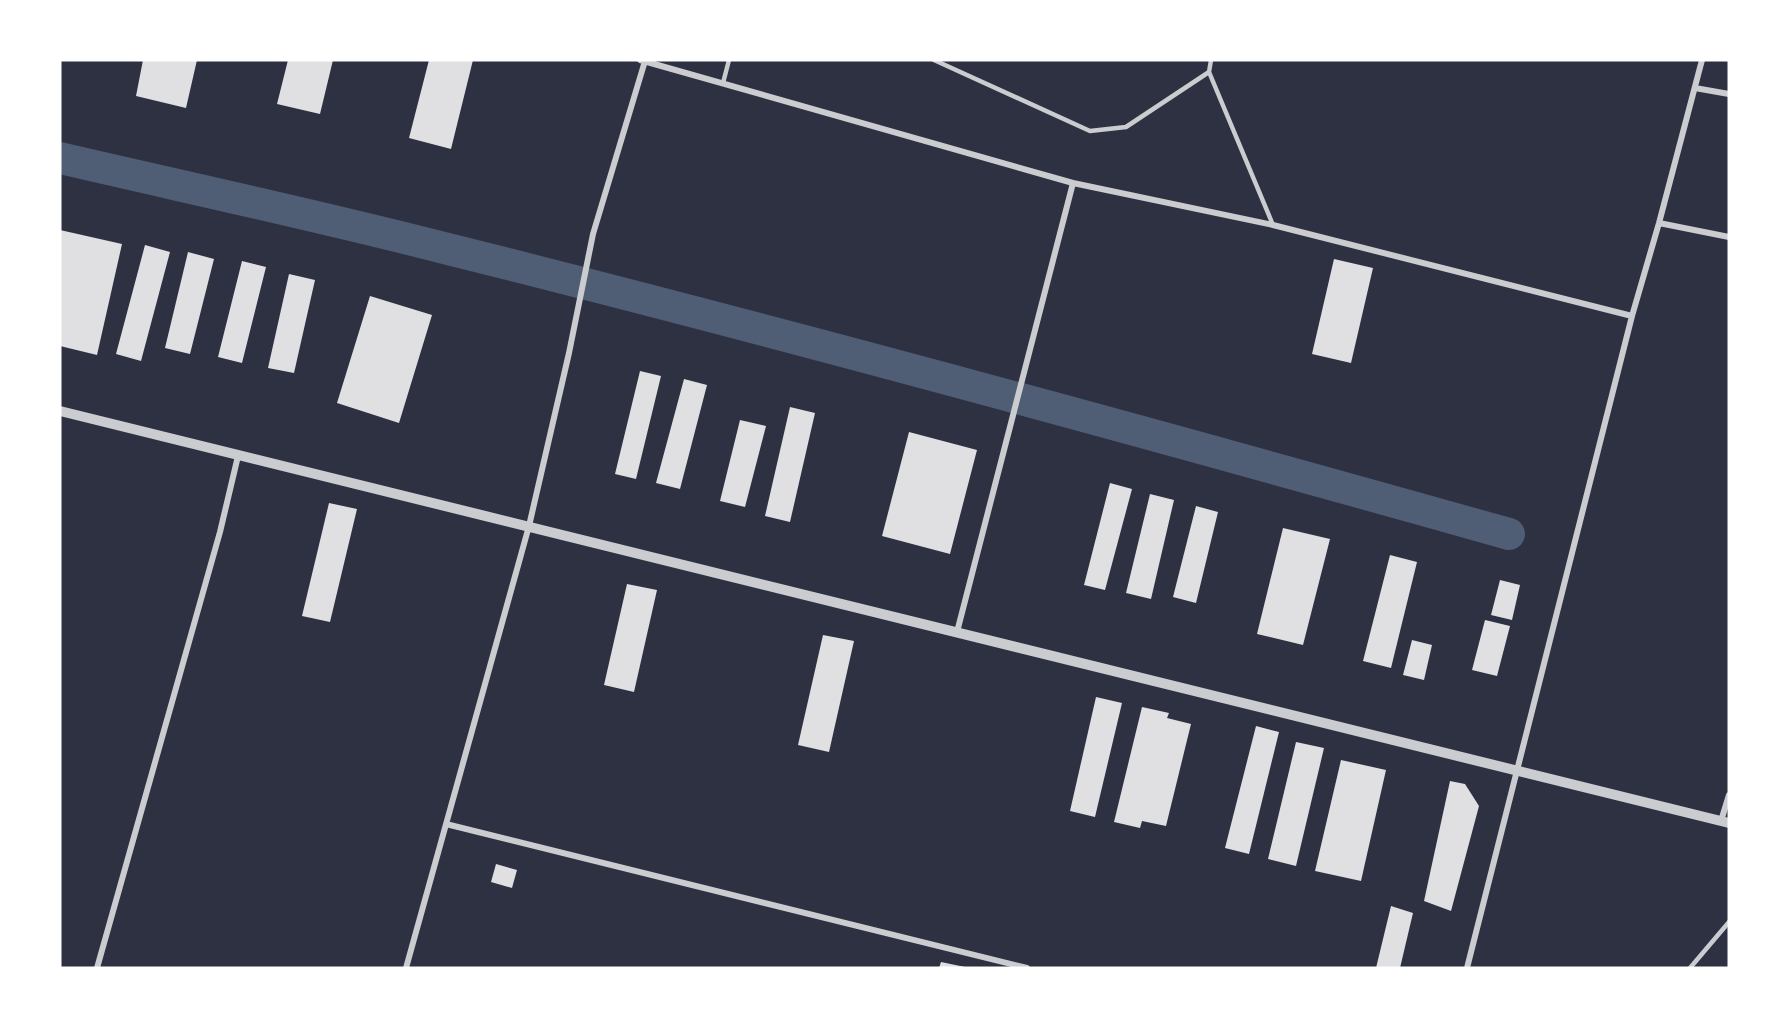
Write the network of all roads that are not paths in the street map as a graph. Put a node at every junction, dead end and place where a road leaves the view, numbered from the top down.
1 (729, 60) edge
2 (934, 60) edge
3 (1211, 60) edge
4 (1702, 60) edge
5 (642, 61) edge
6 (1209, 72) junction
7 (723, 83) junction
8 (1695, 88) junction
9 (1729, 94) edge
10 (1073, 183) junction
11 (1659, 223) junction
12 (1273, 225) junction
13 (1729, 237) edge
14 (1632, 316) junction
15 (60, 411) edge
16 (238, 456) junction
17 (529, 526) junction
18 (957, 632) junction
19 (1517, 770) junction
20 (1729, 795) edge
21 (1725, 822) edge
22 (446, 824) junction
23 (1729, 921) edge
24 (97, 968) edge
25 (406, 968) edge
26 (1027, 968) edge
27 (1467, 968) edge
28 (1689, 968) edge

1 - 7 lane
2 - 6 lane
3 - 6 lane
4 - 8 street
5 - 7 street
5 - 17 street
6 - 12 lane
7 - 10 street
8 - 9 street
8 - 11 street
10 - 12 street
10 - 18 street
11 - 13 street
11 - 14 street
12 - 14 street
14 - 19 street
15 - 16 street
16 - 17 street
16 - 24 street
17 - 18 street
17 - 22 street
18 - 19 street
19 - 21 street
19 - 27 street
20 - 21 street
22 - 25 street
22 - 26 street
23 - 28 lane

